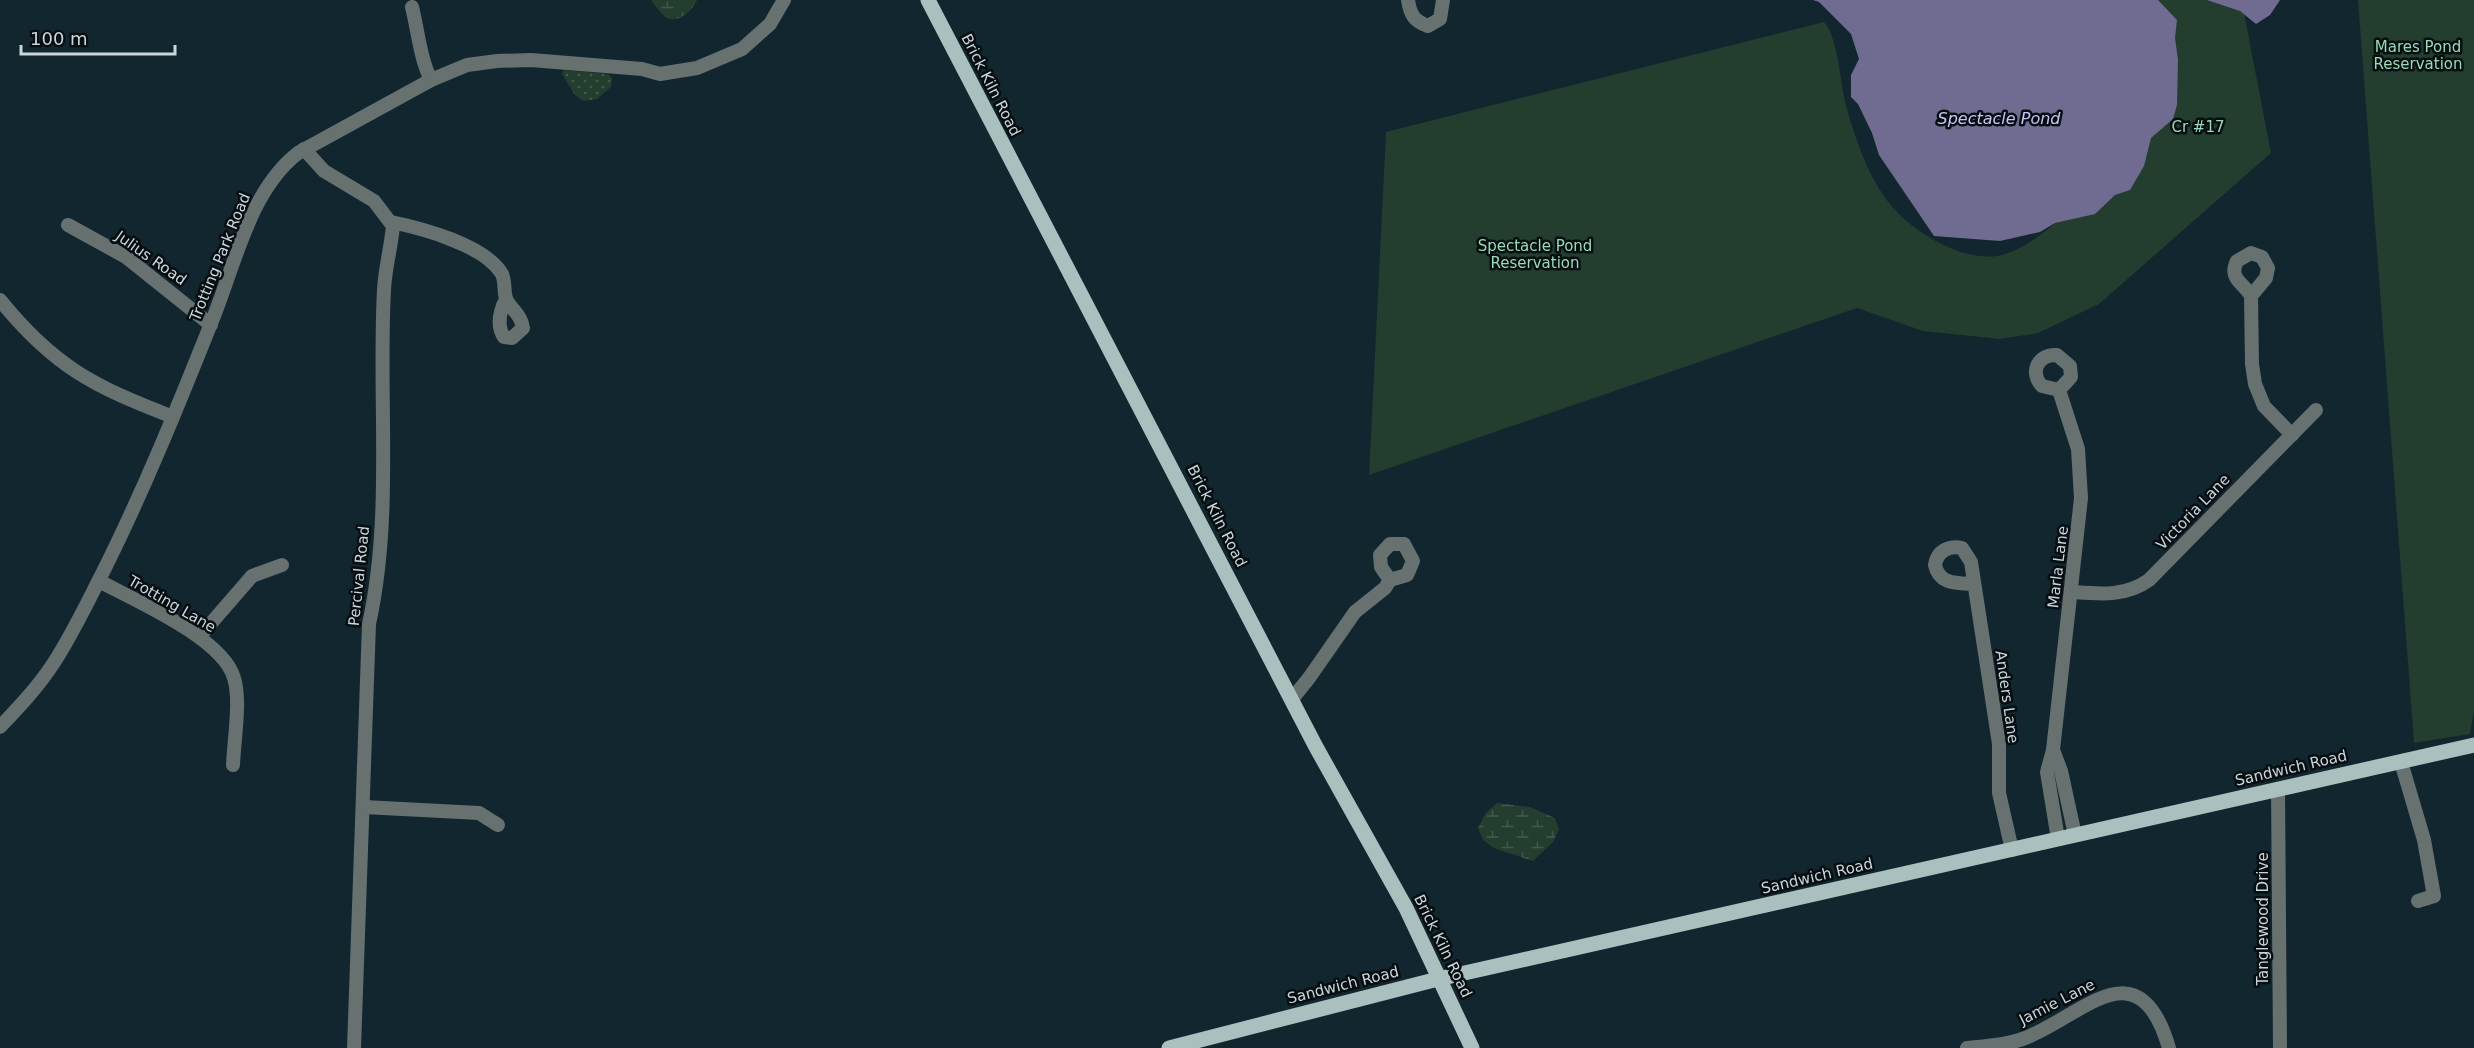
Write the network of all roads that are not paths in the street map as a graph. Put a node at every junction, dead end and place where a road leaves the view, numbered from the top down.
1 (784, 0) edge
2 (928, 0) edge
3 (1408, 0) edge
4 (1443, 0) edge
5 (412, 7) dead end
6 (430, 80) junction
7 (304, 149) junction
8 (391, 222) junction
9 (68, 225) dead end
10 (2251, 296) dead end
11 (506, 299) dead end
12 (0, 300) edge
13 (211, 324) junction
14 (2059, 390) dead end
15 (2316, 410) dead end
16 (173, 417) junction
17 (2292, 435) junction
18 (282, 565) dead end
19 (1390, 580) dead end
20 (99, 581) junction
21 (1974, 584) dead end
22 (2072, 592) junction
23 (200, 636) junction
24 (1292, 699) junction
25 (0, 727) edge
26 (2474, 745) edge
27 (2053, 750) junction
28 (2401, 762) junction
29 (233, 765) dead end
30 (2278, 789) junction
31 (364, 807) junction
32 (498, 825) dead end
33 (2074, 835) junction
34 (2058, 839) junction
35 (2012, 850) junction
36 (2418, 901) dead end
37 (1438, 979) junction
38 (354, 1048) edge
39 (1169, 1048) edge
40 (1472, 1048) edge
41 (1967, 1048) edge
42 (2169, 1048) edge
43 (2280, 1048) edge

1 - 6 street, Trotting Park Road
2 - 24 main road, Brick Kiln Road
3 - 4 street
5 - 6 street
6 - 7 street, Trotting Park Road
7 - 8 street
7 - 13 street, Trotting Park Road
8 - 11 street
8 - 31 street, Percival Road
9 - 13 street, Julius Road
10 - 17 street
12 - 16 street
13 - 16 street, Trotting Park Road
14 - 22 street, Marla Lane
15 - 17 street, Victoria Lane
16 - 20 street, Trotting Park Road
17 - 22 street, Victoria Lane
18 - 23 street
19 - 24 street
20 - 23 street, Trotting Lane
20 - 25 street, Trotting Park Road
21 - 35 street, Anders Lane
22 - 27 street, Marla Lane
23 - 29 street, Trotting Lane
24 - 37 main road, Brick Kiln Road
26 - 28 main road, Sandwich Road
27 - 33 street, Marla Lane
27 - 34 street, Marla Lane
28 - 30 main road, Sandwich Road
28 - 36 street
30 - 33 main road, Sandwich Road
30 - 43 street, Tanglewood Drive
31 - 32 street
31 - 38 street, Percival Road
33 - 34 main road, Sandwich Road
34 - 35 main road, Sandwich Road
35 - 37 main road, Sandwich Road
37 - 39 main road, Sandwich Road
37 - 40 main road, Brick Kiln Road
41 - 42 street, Jamie Lane

